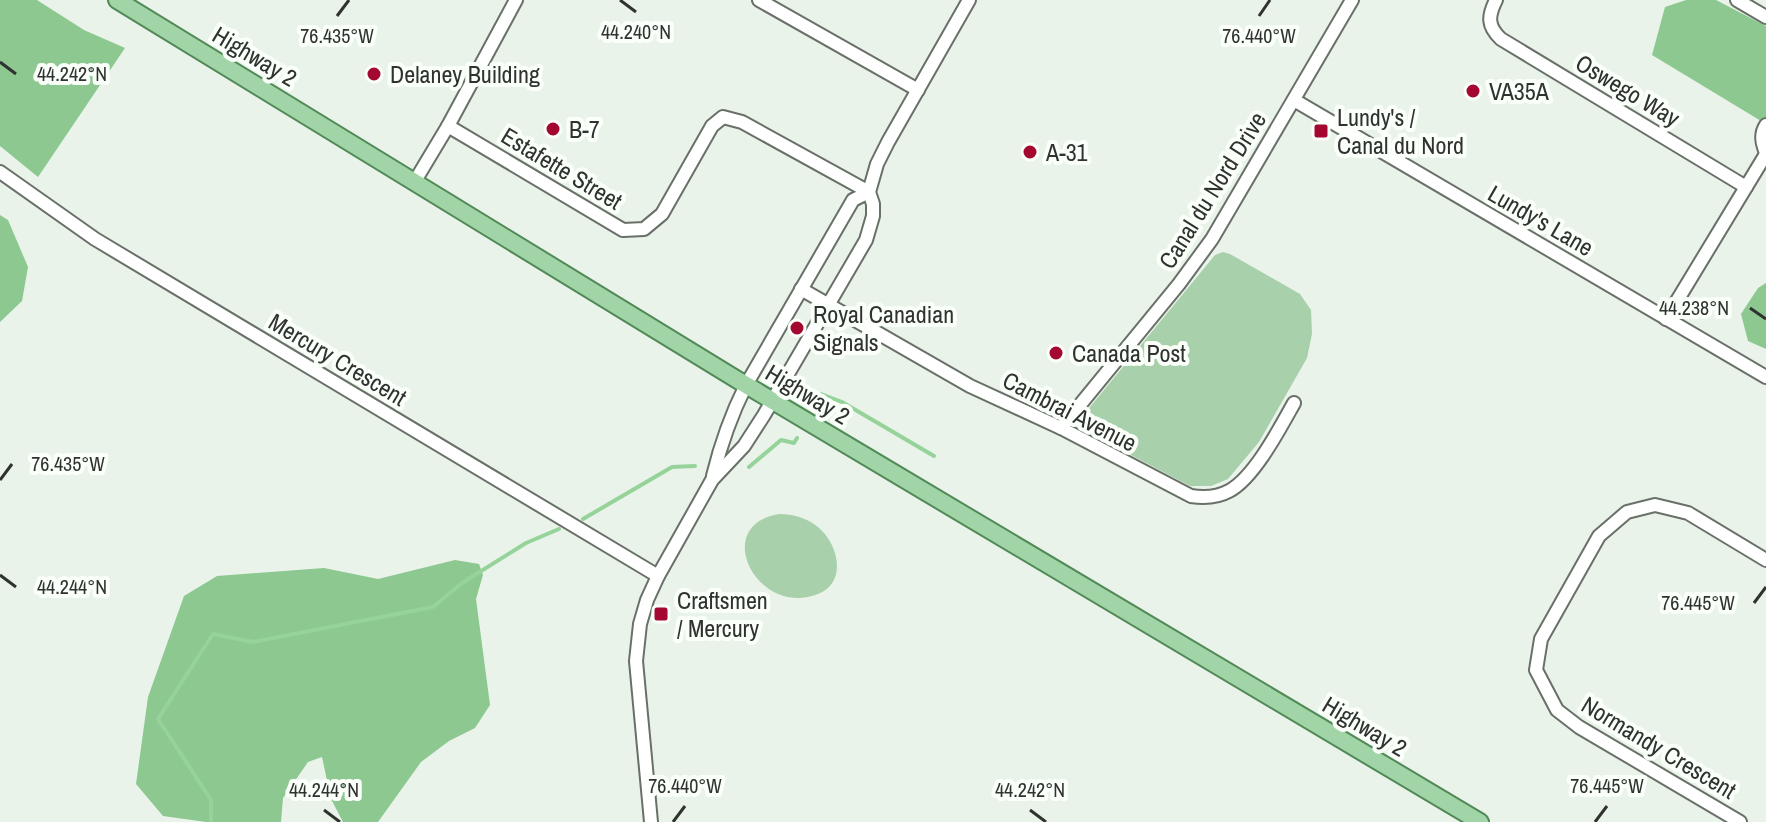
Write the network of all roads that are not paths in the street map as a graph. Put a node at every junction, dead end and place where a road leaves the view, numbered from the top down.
1 (117, 0) edge
2 (516, 0) edge
3 (759, 0) edge
4 (969, 0) edge
5 (1352, 0) edge
6 (1496, 0) edge
7 (1737, 0) edge
8 (1766, 17) edge
9 (918, 90) junction
10 (1294, 100) junction
11 (1766, 125) edge
12 (448, 126) junction
13 (1766, 154) edge
14 (0, 172) edge
15 (415, 181) junction
16 (1746, 187) junction
17 (869, 192) junction
18 (801, 289) junction
19 (828, 305) junction
20 (1666, 319) junction
21 (1766, 377) edge
22 (746, 385) junction
23 (772, 401) junction
24 (1294, 403) dead end
25 (1061, 428) junction
26 (712, 480) junction
27 (1766, 560) edge
28 (658, 576) junction
29 (651, 822) edge
30 (1480, 822) edge
31 (1740, 822) edge

1 - 15 main road, Highway 2
2 - 12 street
3 - 9 street
4 - 9 street
5 - 10 street, Canal du Nord Drive
6 - 16 street, Oswego Way
7 - 8 street
9 - 17 street
10 - 20 street, Lundy's Lane
10 - 25 street, Canal du Nord Drive
11 - 13 street
12 - 15 street
12 - 17 street, Estafette Street
13 - 16 street
14 - 28 street, Mercury Crescent
15 - 22 main road, Highway 2
16 - 20 street
17 - 18 street
17 - 19 street
18 - 19 street, Cambrai Avenue
18 - 22 street
19 - 23 street
19 - 25 street, Cambrai Avenue
20 - 21 street, Lundy's Lane
22 - 23 main road, Highway 2
22 - 26 street
23 - 26 street
23 - 30 main road, Highway 2
24 - 25 street, Cambrai Avenue
26 - 28 street
27 - 31 street, Normandy Crescent
28 - 29 street

